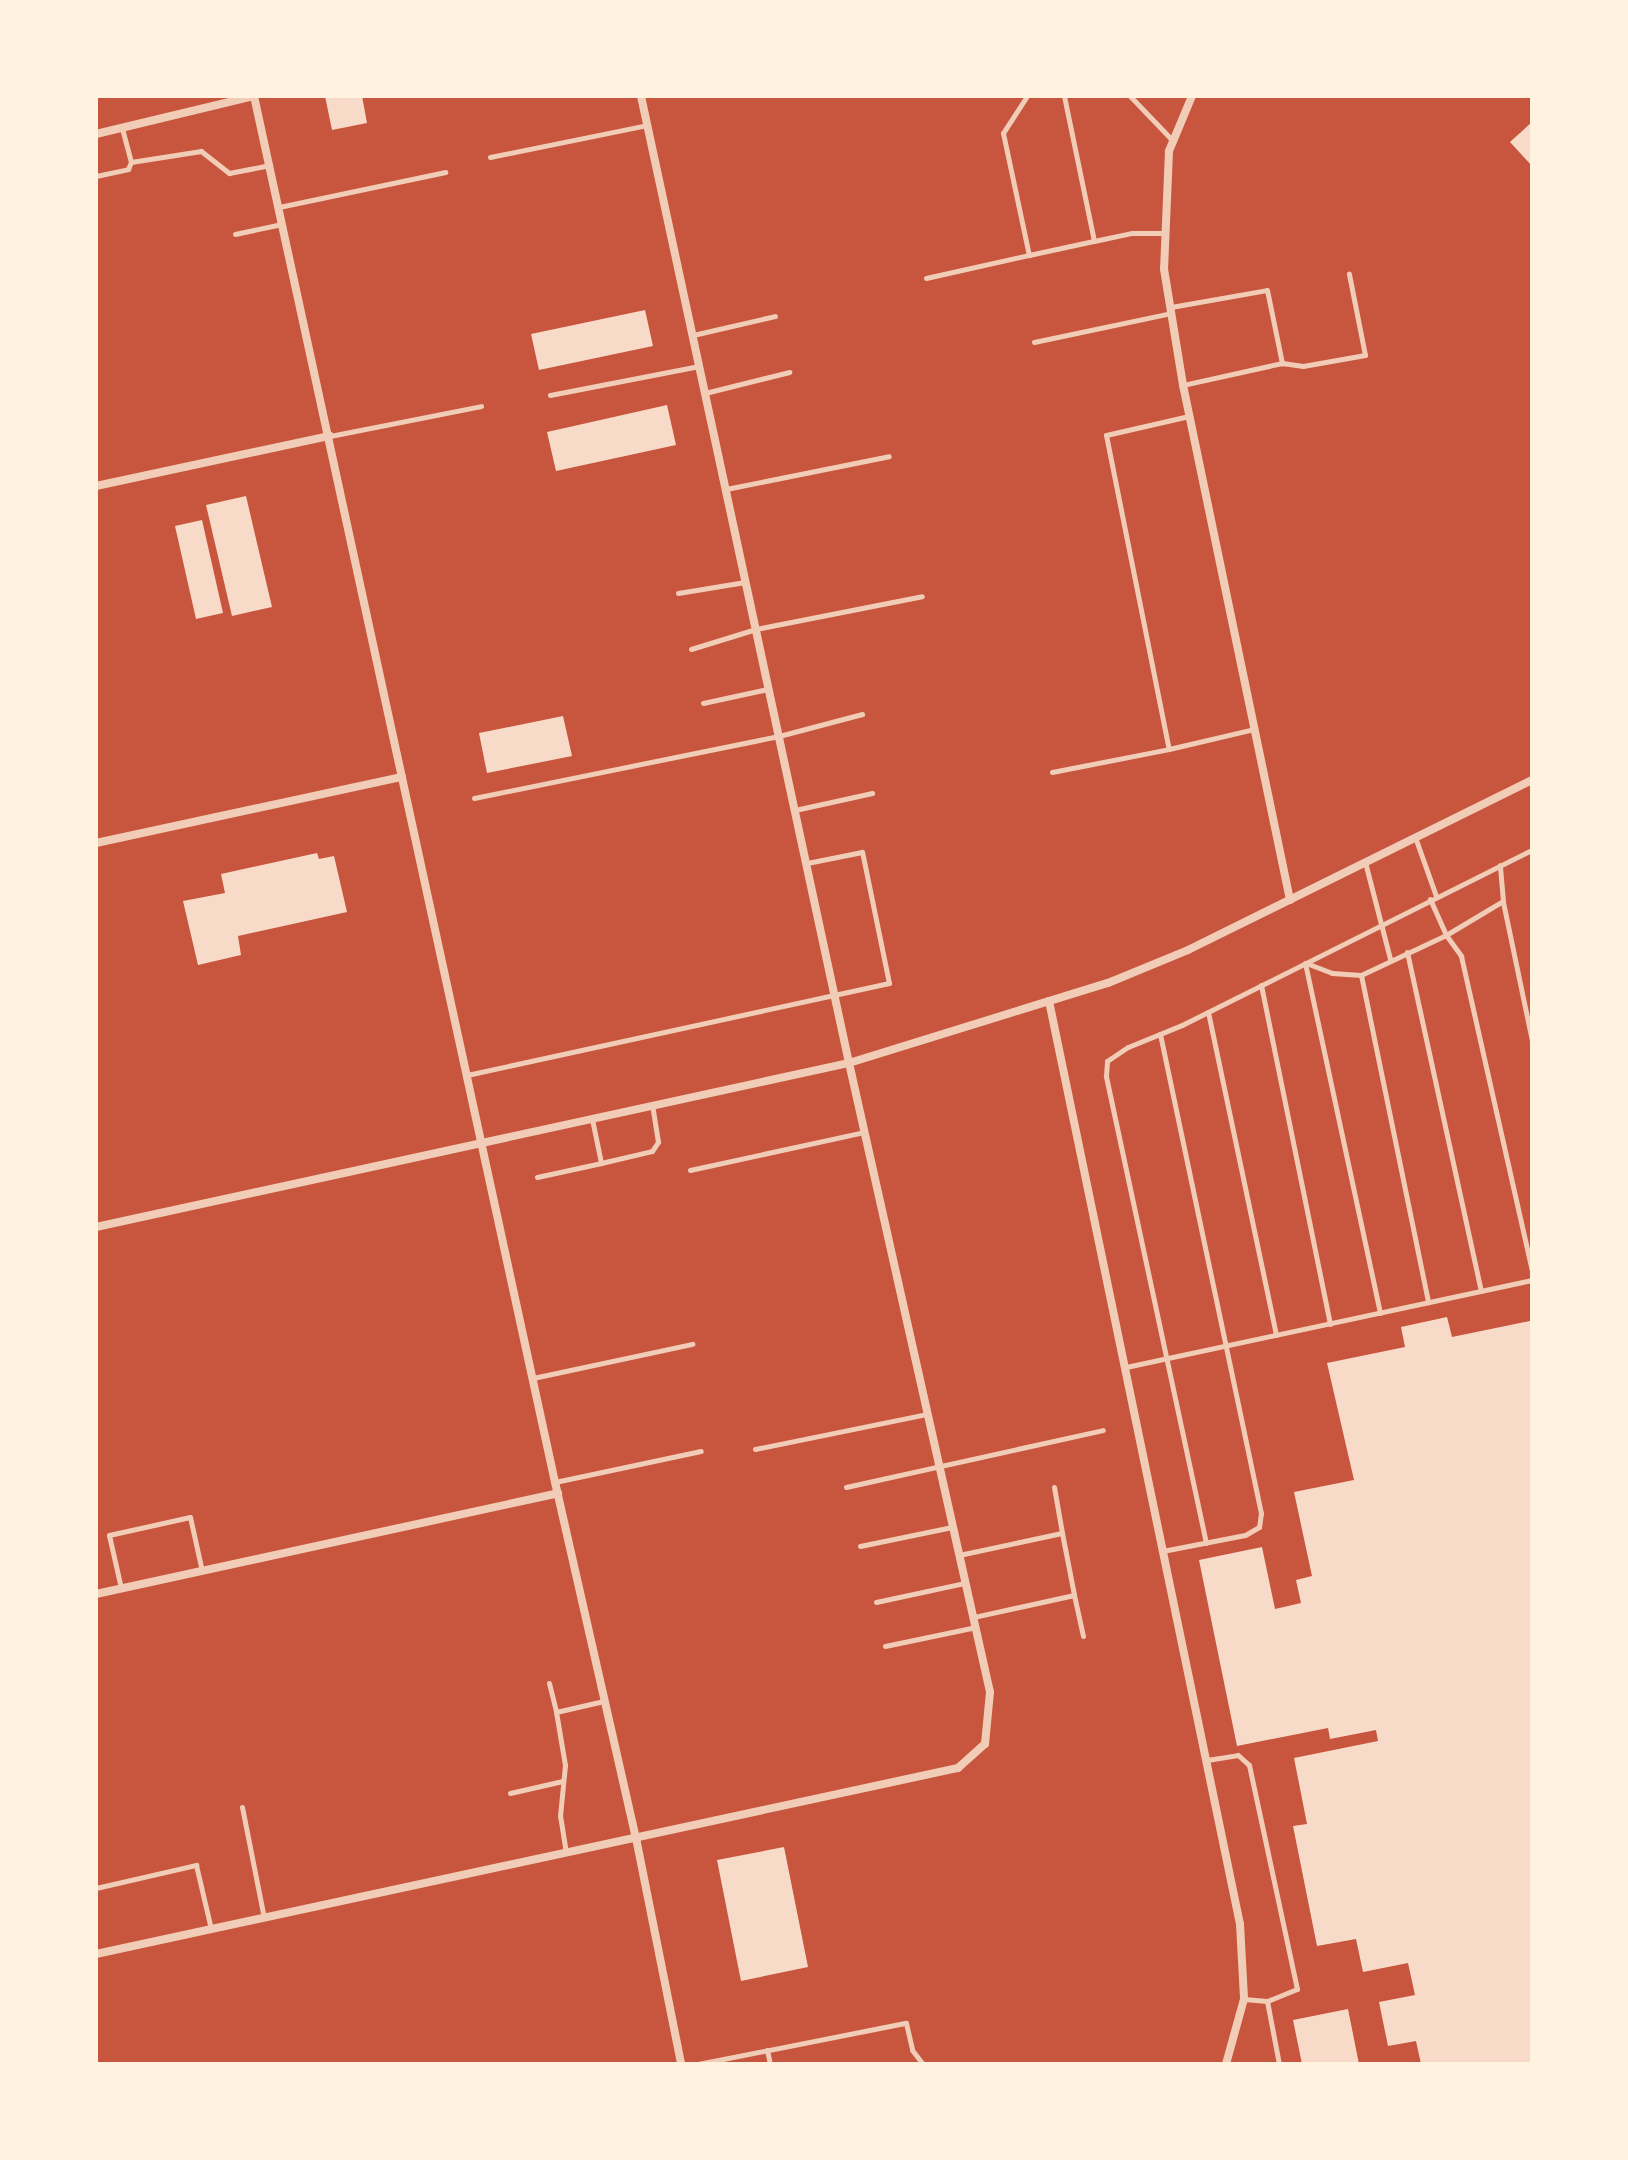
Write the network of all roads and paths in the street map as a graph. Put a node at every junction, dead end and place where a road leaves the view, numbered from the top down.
1 (254, 96) edge
2 (641, 96) edge
3 (1027, 96) edge
4 (1064, 96) edge
5 (1130, 96) edge
6 (1192, 96) edge
7 (647, 125) junction
8 (122, 128) junction
9 (96, 134) edge
10 (1173, 141) junction
11 (490, 157) dead end
12 (131, 162) junction
13 (270, 165) junction
14 (445, 172) dead end
15 (96, 176) edge
16 (279, 207) junction
17 (283, 224) junction
18 (1165, 233) junction
19 (235, 234) dead end
20 (1094, 241) junction
21 (1029, 255) junction
22 (1349, 274) dead end
23 (926, 278) dead end
24 (1172, 310) junction
25 (775, 316) dead end
26 (693, 335) junction
27 (1034, 342) dead end
28 (1282, 363) junction
29 (699, 366) junction
30 (789, 372) dead end
31 (1183, 385) junction
32 (705, 393) junction
33 (550, 395) dead end
34 (481, 406) dead end
35 (1189, 416) junction
36 (330, 436) junction
37 (889, 456) dead end
38 (96, 486) edge
39 (726, 489) junction
40 (746, 582) junction
41 (678, 593) dead end
42 (922, 596) dead end
43 (756, 629) junction
44 (691, 649) dead end
45 (769, 688) junction
46 (703, 703) dead end
47 (862, 714) dead end
48 (1254, 729) junction
49 (779, 736) junction
50 (1169, 749) junction
51 (1052, 772) dead end
52 (402, 777) junction
53 (1532, 780) edge
54 (872, 793) dead end
55 (474, 798) dead end
56 (795, 810) junction
57 (1414, 836) junction
58 (96, 843) edge
59 (1532, 850) edge
60 (1365, 861) junction
61 (807, 863) junction
62 (1500, 865) junction
63 (1433, 898) junction
64 (1290, 900) junction
65 (1503, 901) junction
66 (1380, 925) junction
67 (1446, 935) junction
68 (1407, 952) junction
69 (1390, 959) junction
70 (1305, 963) junction
71 (1361, 975) junction
72 (1261, 985) junction
73 (835, 995) junction
74 (1049, 1001) junction
75 (1208, 1012) junction
76 (1160, 1034) junction
77 (1532, 1041) edge
78 (849, 1063) junction
79 (466, 1075) junction
80 (652, 1105) junction
81 (592, 1118) junction
82 (865, 1132) junction
83 (482, 1142) junction
84 (601, 1163) junction
85 (690, 1170) dead end
86 (537, 1177) dead end
87 (96, 1227) edge
88 (1532, 1272) edge
89 (1532, 1280) edge
90 (1481, 1291) junction
91 (1428, 1302) junction
92 (1380, 1313) junction
93 (1330, 1324) junction
94 (1276, 1335) junction
95 (692, 1344) dead end
96 (1224, 1346) junction
97 (1166, 1359) junction
98 (1126, 1367) junction
99 (532, 1378) junction
100 (928, 1414) junction
101 (1103, 1430) dead end
102 (755, 1449) dead end
103 (701, 1451) dead end
104 (940, 1466) junction
105 (555, 1482) junction
106 (846, 1487) dead end
107 (1054, 1487) dead end
108 (558, 1493) junction
109 (953, 1527) junction
110 (1062, 1533) junction
111 (1206, 1543) junction
112 (860, 1546) dead end
113 (1163, 1551) junction
114 (959, 1555) junction
115 (202, 1571) junction
116 (966, 1582) junction
117 (121, 1589) junction
118 (96, 1594) edge
119 (1074, 1595) junction
120 (876, 1602) dead end
121 (973, 1617) junction
122 (976, 1627) junction
123 (1083, 1636) dead end
124 (885, 1646) dead end
125 (549, 1683) dead end
126 (605, 1701) junction
127 (556, 1712) junction
128 (1206, 1760) junction
129 (563, 1781) junction
130 (510, 1793) dead end
131 (242, 1807) dead end
132 (636, 1838) junction
133 (566, 1853) junction
134 (96, 1888) edge
135 (264, 1918) junction
136 (211, 1929) junction
137 (96, 1954) edge
138 (1244, 1999) junction
139 (1267, 2001) junction
140 (767, 2050) junction
141 (735, 2060) edge
142 (681, 2064) edge
143 (698, 2064) edge
144 (770, 2064) edge
145 (923, 2064) edge
146 (1226, 2064) edge
147 (1279, 2064) edge

1 - 8 street
1 - 13 street
2 - 7 street
3 - 21 lane
4 - 20 lane
5 - 10 lane
6 - 10 street
7 - 11 lane
7 - 26 street
8 - 9 street
8 - 12 lane
10 - 18 street
12 - 13 lane
12 - 15 lane
13 - 16 street
14 - 16 lane
16 - 17 street
17 - 19 lane
17 - 36 street
18 - 20 lane
18 - 24 street
20 - 21 lane
21 - 23 lane
22 - 28 lane
24 - 27 lane
24 - 28 lane
24 - 31 street
25 - 26 lane
26 - 29 street
28 - 31 lane
29 - 32 street
29 - 33 lane
30 - 32 lane
31 - 35 street
32 - 39 street
34 - 36 lane
35 - 48 street
35 - 50 lane
36 - 38 street
36 - 52 street
37 - 39 lane
39 - 40 street
40 - 41 lane
40 - 43 street
42 - 43 lane
43 - 44 lane
43 - 45 street
45 - 46 lane
45 - 49 street
47 - 49 lane
48 - 50 lane
48 - 64 street
49 - 55 lane
49 - 56 street
50 - 51 lane
52 - 58 street
52 - 79 street
53 - 57 street
54 - 56 lane
56 - 61 street
57 - 60 street
57 - 63 lane
59 - 62 lane
60 - 64 street
60 - 66 lane
61 - 73 street
61 - 73 lane
62 - 63 lane
62 - 65 lane
63 - 66 lane
63 - 67 lane
64 - 74 street
65 - 67 lane
65 - 77 lane
66 - 69 lane
66 - 70 lane
67 - 68 lane
67 - 88 lane
68 - 69 lane
68 - 90 lane
69 - 71 lane
70 - 71 lane
70 - 72 lane
70 - 92 lane
71 - 91 lane
72 - 75 lane
72 - 93 lane
73 - 78 street
73 - 79 lane
74 - 78 street
74 - 98 street
75 - 76 lane
75 - 94 lane
76 - 96 lane
76 - 97 lane
78 - 80 street
78 - 82 street
79 - 83 street
80 - 81 street
80 - 84 lane
81 - 83 street
81 - 84 lane
82 - 85 lane
82 - 100 street
83 - 87 street
83 - 99 street
84 - 86 lane
89 - 90 lane
90 - 91 lane
91 - 92 lane
92 - 93 lane
93 - 94 lane
94 - 96 lane
95 - 99 lane
96 - 97 lane
96 - 111 lane
97 - 98 lane
97 - 111 lane
98 - 113 street
99 - 105 street
100 - 102 lane
100 - 104 street
101 - 104 lane
103 - 105 lane
104 - 106 lane
104 - 109 street
105 - 108 street
107 - 110 lane
108 - 115 street
108 - 126 street
109 - 112 lane
109 - 114 street
110 - 114 lane
110 - 119 lane
111 - 113 lane
113 - 128 street
114 - 116 street
115 - 117 street
115 - 117 lane
116 - 120 lane
116 - 121 street
117 - 118 street
119 - 121 lane
119 - 123 lane
121 - 122 street
122 - 124 lane
122 - 132 street
125 - 127 lane
126 - 127 lane
126 - 132 street
127 - 129 lane
128 - 138 street
128 - 139 lane
129 - 130 lane
129 - 133 lane
131 - 135 lane
132 - 133 street
132 - 142 street
133 - 135 street
134 - 136 lane
135 - 136 street
136 - 137 street
138 - 139 lane
138 - 146 street
139 - 147 lane
140 - 141 lane
140 - 144 lane
140 - 145 lane
141 - 143 lane

